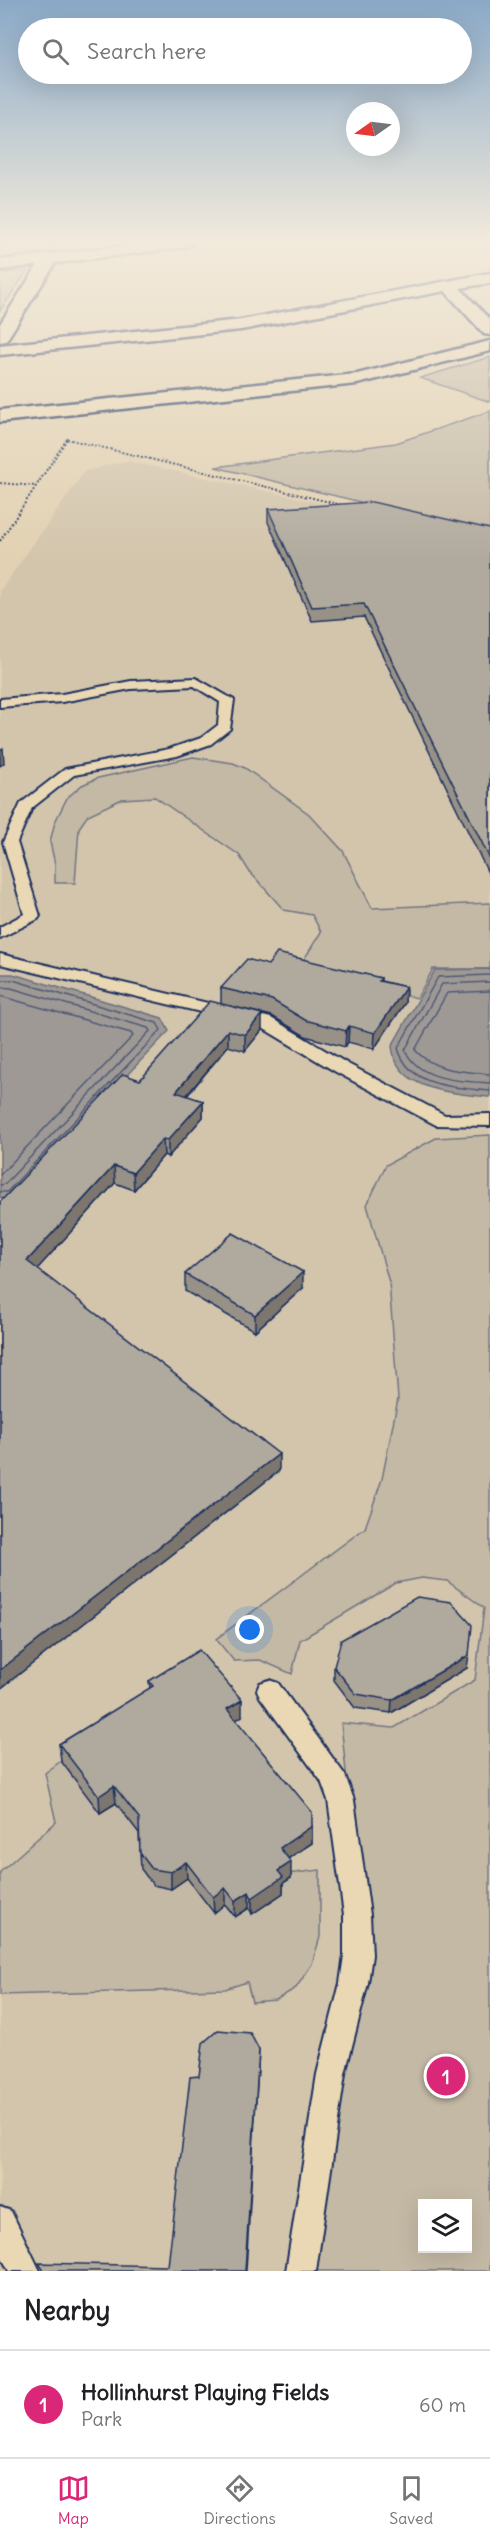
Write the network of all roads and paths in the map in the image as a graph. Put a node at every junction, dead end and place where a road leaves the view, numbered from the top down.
1 (478, 349) edge
2 (0, 416) edge
3 (0, 483) edge
4 (36, 486) junction
5 (347, 507) edge
6 (0, 533) edge
7 (6, 533) junction
8 (0, 542) edge
9 (0, 703) edge
10 (0, 933) edge
11 (0, 959) edge
12 (490, 1120) edge
13 (269, 1690) dead end
14 (0, 2223) edge
15 (26, 2271) edge
16 (302, 2271) edge

1 - 2 street
3 - 4 path
4 - 5 path
4 - 7 path
6 - 7 path
7 - 8 path
9 - 10 lane
11 - 12 lane
13 - 16 lane
14 - 15 lane

